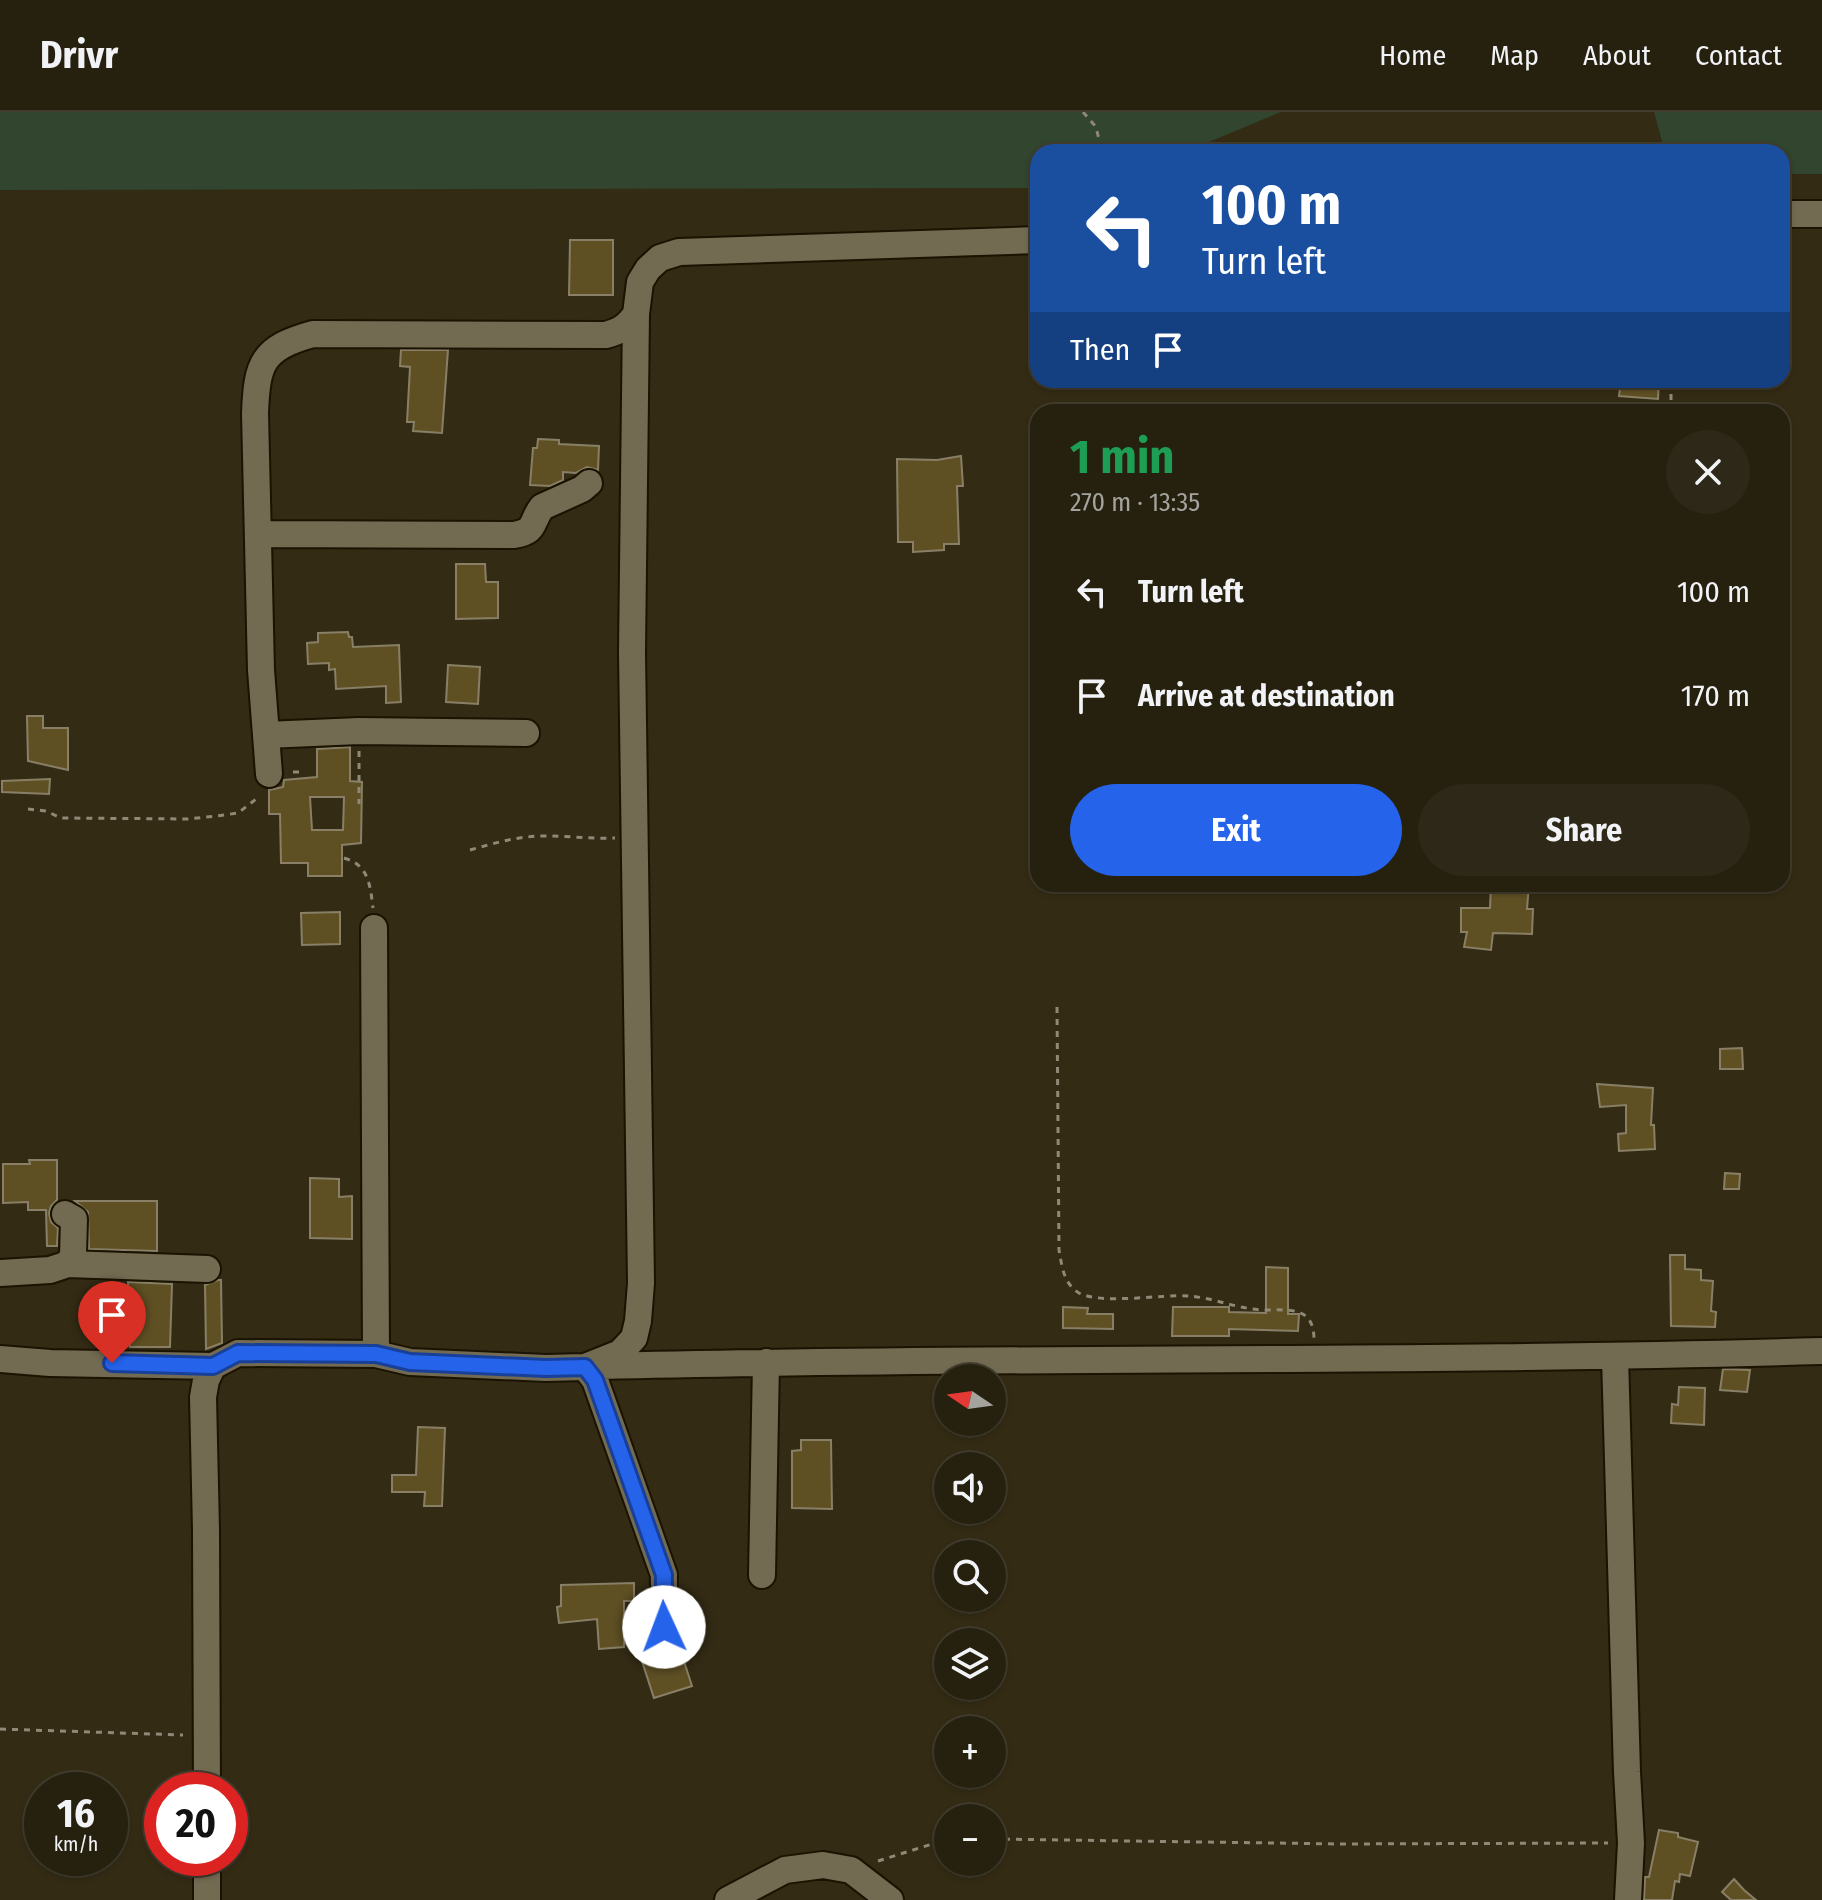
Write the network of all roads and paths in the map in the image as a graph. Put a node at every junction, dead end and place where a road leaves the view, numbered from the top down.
1 (1083, 112) edge
2 (1100, 144) edge
3 (1790, 214) edge
4 (1822, 214) edge
5 (1030, 240) edge
6 (636, 314) junction
7 (589, 483) dead end
8 (259, 534) junction
9 (359, 731) junction
10 (526, 733) dead end
11 (266, 735) junction
12 (269, 774) joint
13 (359, 804) dead end
14 (28, 809) dead end
15 (634, 838) junction
16 (470, 850) dead end
17 (344, 858) dead end
18 (374, 928) joint
19 (1057, 1007) dead end
20 (65, 1214) dead end
21 (68, 1264) junction
22 (207, 1269) dead end
23 (0, 1273) edge
24 (1822, 1351) edge
25 (376, 1354) junction
26 (1615, 1357) junction
27 (1315, 1358) junction
28 (0, 1359) edge
29 (766, 1362) junction
30 (213, 1366) junction
31 (585, 1367) junction
32 (762, 1575) dead end
33 (655, 1634) dead end
34 (0, 1729) edge
35 (207, 1735) junction
36 (207, 1772) edge
37 (1006, 1839) edge
38 (934, 1843) edge
39 (1631, 1843) junction
40 (851, 1870) junction
41 (207, 1876) edge
42 (207, 1900) edge
43 (728, 1900) edge
44 (890, 1900) edge
45 (1628, 1900) edge

1 - 2 path
3 - 4 street
5 - 6 street
6 - 8 street
6 - 15 street
7 - 8 street
8 - 11 street
9 - 10 street
9 - 11 street
9 - 13 path
11 - 12 street
12 - 14 path
15 - 16 path
15 - 31 street
17 - 18 path
18 - 25 street
19 - 27 path
20 - 21 street
21 - 22 street
21 - 23 street
24 - 26 street
25 - 30 street
25 - 31 street
26 - 27 street
26 - 39 street
27 - 29 street
28 - 30 street
29 - 31 street
29 - 32 street
30 - 35 street
31 - 33 street
34 - 35 path
35 - 36 street
37 - 39 path
38 - 40 path
39 - 45 street
40 - 43 street
40 - 44 street
41 - 42 street

